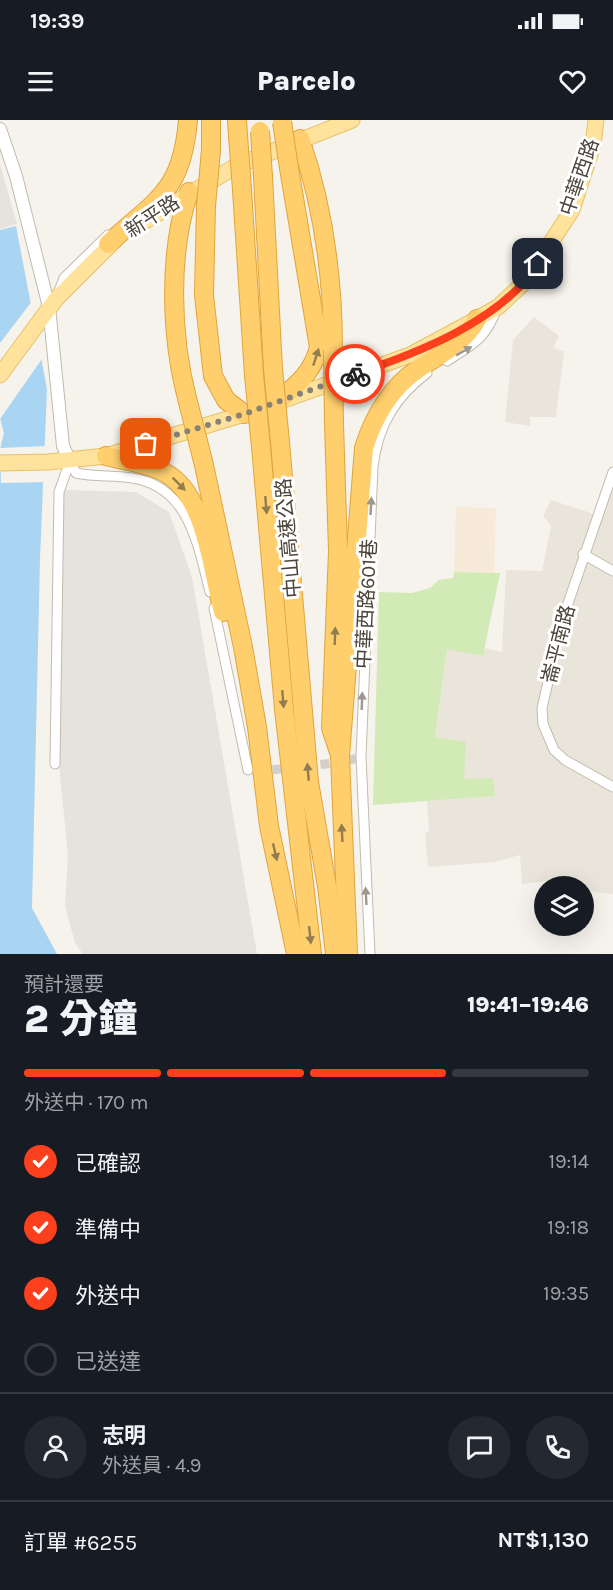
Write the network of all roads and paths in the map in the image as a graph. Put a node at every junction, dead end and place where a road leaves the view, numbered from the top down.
1 (178, 120) edge
2 (188, 120) edge
3 (211, 120) edge
4 (352, 120) edge
5 (596, 120) edge
6 (282, 121) edge
7 (260, 125) edge
8 (238, 127) edge
9 (0, 129) edge
10 (300, 138) junction
11 (189, 192) junction
12 (108, 244) junction
13 (53, 303) junction
14 (498, 306) junction
15 (477, 319) junction
16 (0, 375) edge
17 (279, 400) junction
18 (244, 414) junction
19 (106, 456) junction
20 (70, 461) junction
21 (0, 463) edge
22 (613, 472) edge
23 (583, 554) junction
24 (613, 571) edge
25 (340, 756) junction
26 (56, 764) dead end
27 (248, 770) dead end
28 (613, 787) edge
29 (269, 826) junction
30 (296, 954) edge
31 (312, 954) edge
32 (335, 954) edge
33 (348, 954) edge
34 (370, 954) edge

1 - 13 street
2 - 12 highway
3 - 18 highway, bridge
4 - 10 main road, 新平路
5 - 14 main road, 中華西路
17 -> 6 highway, bridge
32 -> 7 highway, 中山高速公路, bridge
8 -> 31 highway, 中山高速公路, bridge
9 - 13 street
10 - 11 main road, 新平路
25 -> 10 highway, bridge
11 - 12 main road, 新平路
11 - 29 highway, bridge
12 - 13 main road, 新平路
13 - 16 main road, 新平路
13 - 20 street
14 - 15 main road, 中華西路
34 -> 14 street, 中華西路601巷
15 - 17 main road, 中華西路
15 - 25 highway
17 - 18 main road, 中華西路
18 - 19 main road, 中華西路
19 - 20 main road, 中華西路
19 -> 29 highway
20 - 21 main road, 中華西路
20 - 26 street
20 - 27 street
22 - 23 street, 崙平南路
23 - 24 street
23 - 28 street, 崙平南路
33 -> 25 highway
29 -> 30 highway

